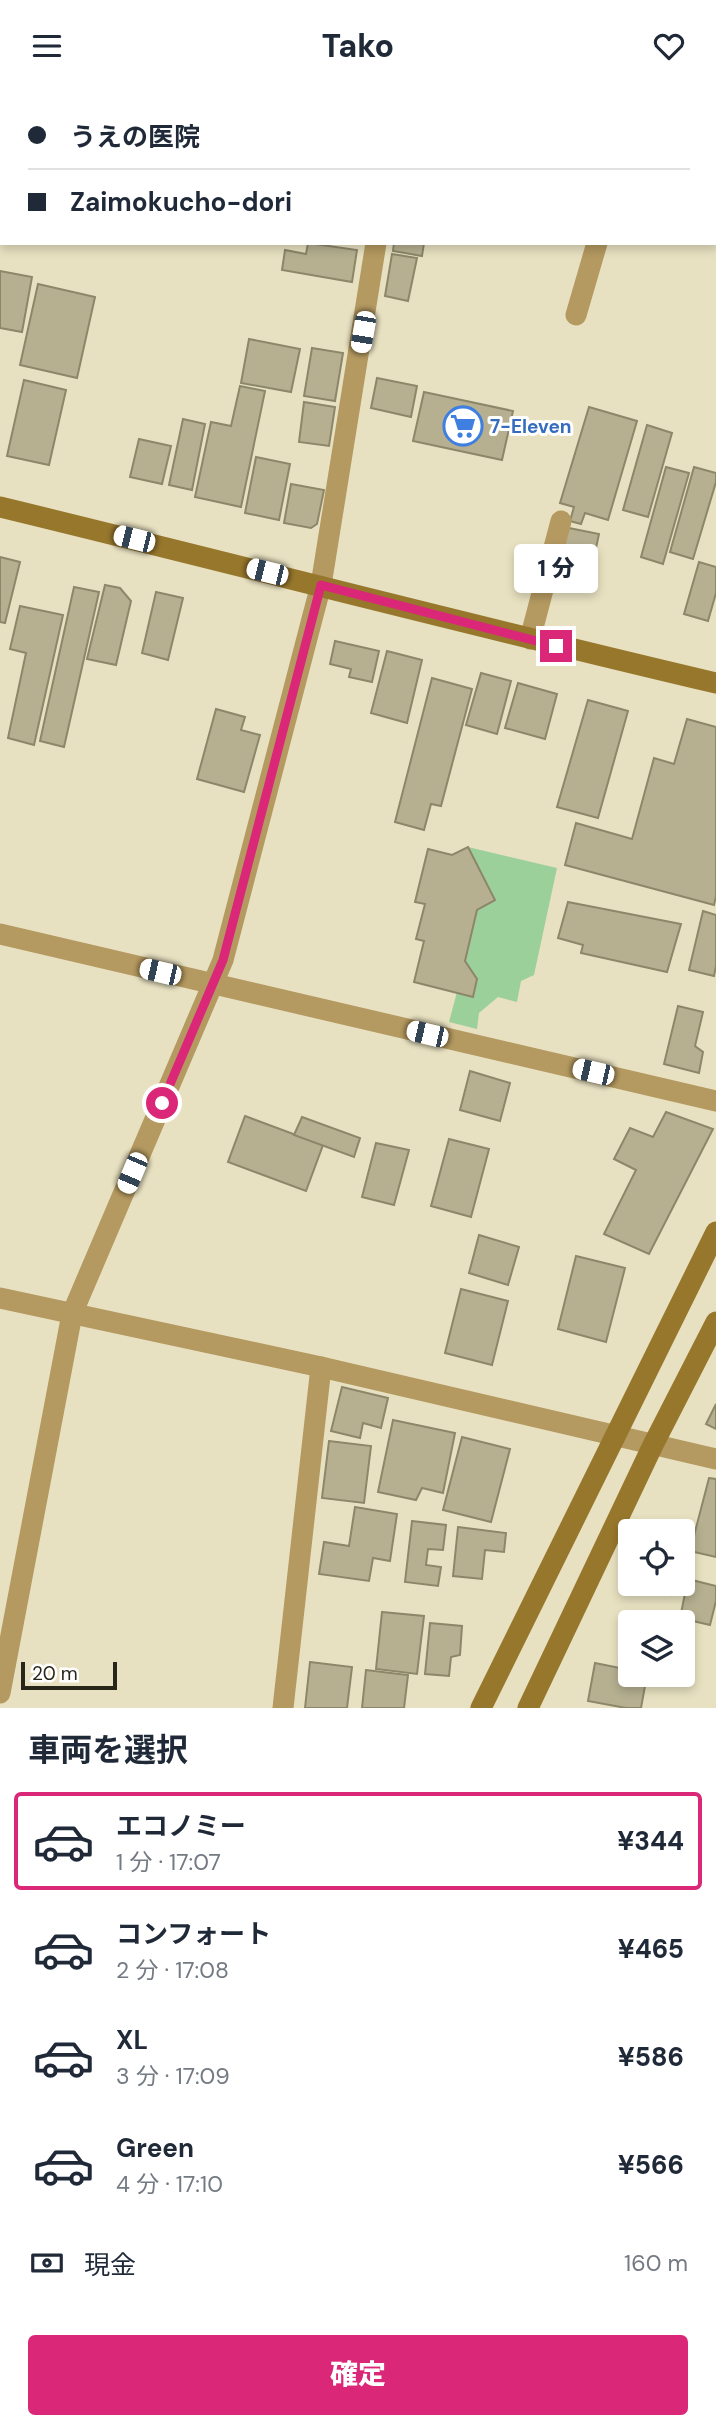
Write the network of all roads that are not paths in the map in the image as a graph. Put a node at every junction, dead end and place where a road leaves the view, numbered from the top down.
1 (376, 245) edge
2 (596, 245) edge
3 (576, 315) dead end
4 (0, 507) edge
5 (561, 521) dead end
6 (321, 585) junction
7 (530, 639) junction
8 (716, 683) edge
9 (0, 934) edge
10 (213, 984) junction
11 (716, 1101) edge
12 (716, 1232) edge
13 (0, 1298) edge
14 (72, 1314) junction
15 (716, 1322) edge
16 (321, 1367) junction
17 (614, 1437) junction
18 (653, 1445) junction
19 (716, 1459) edge
20 (0, 1693) edge
21 (284, 1708) edge
22 (481, 1708) edge
23 (528, 1708) edge

1 - 6 street
2 - 3 street
4 - 6 street
5 - 7 street
6 - 7 street
6 - 10 street
7 - 8 street
9 - 10 street
10 - 11 street
10 - 14 street
12 - 17 street
13 - 14 street
14 - 16 street
14 - 20 street
15 - 18 street
16 - 17 street
16 - 21 street
17 - 18 street
17 - 22 street
18 - 19 street
18 - 23 street

